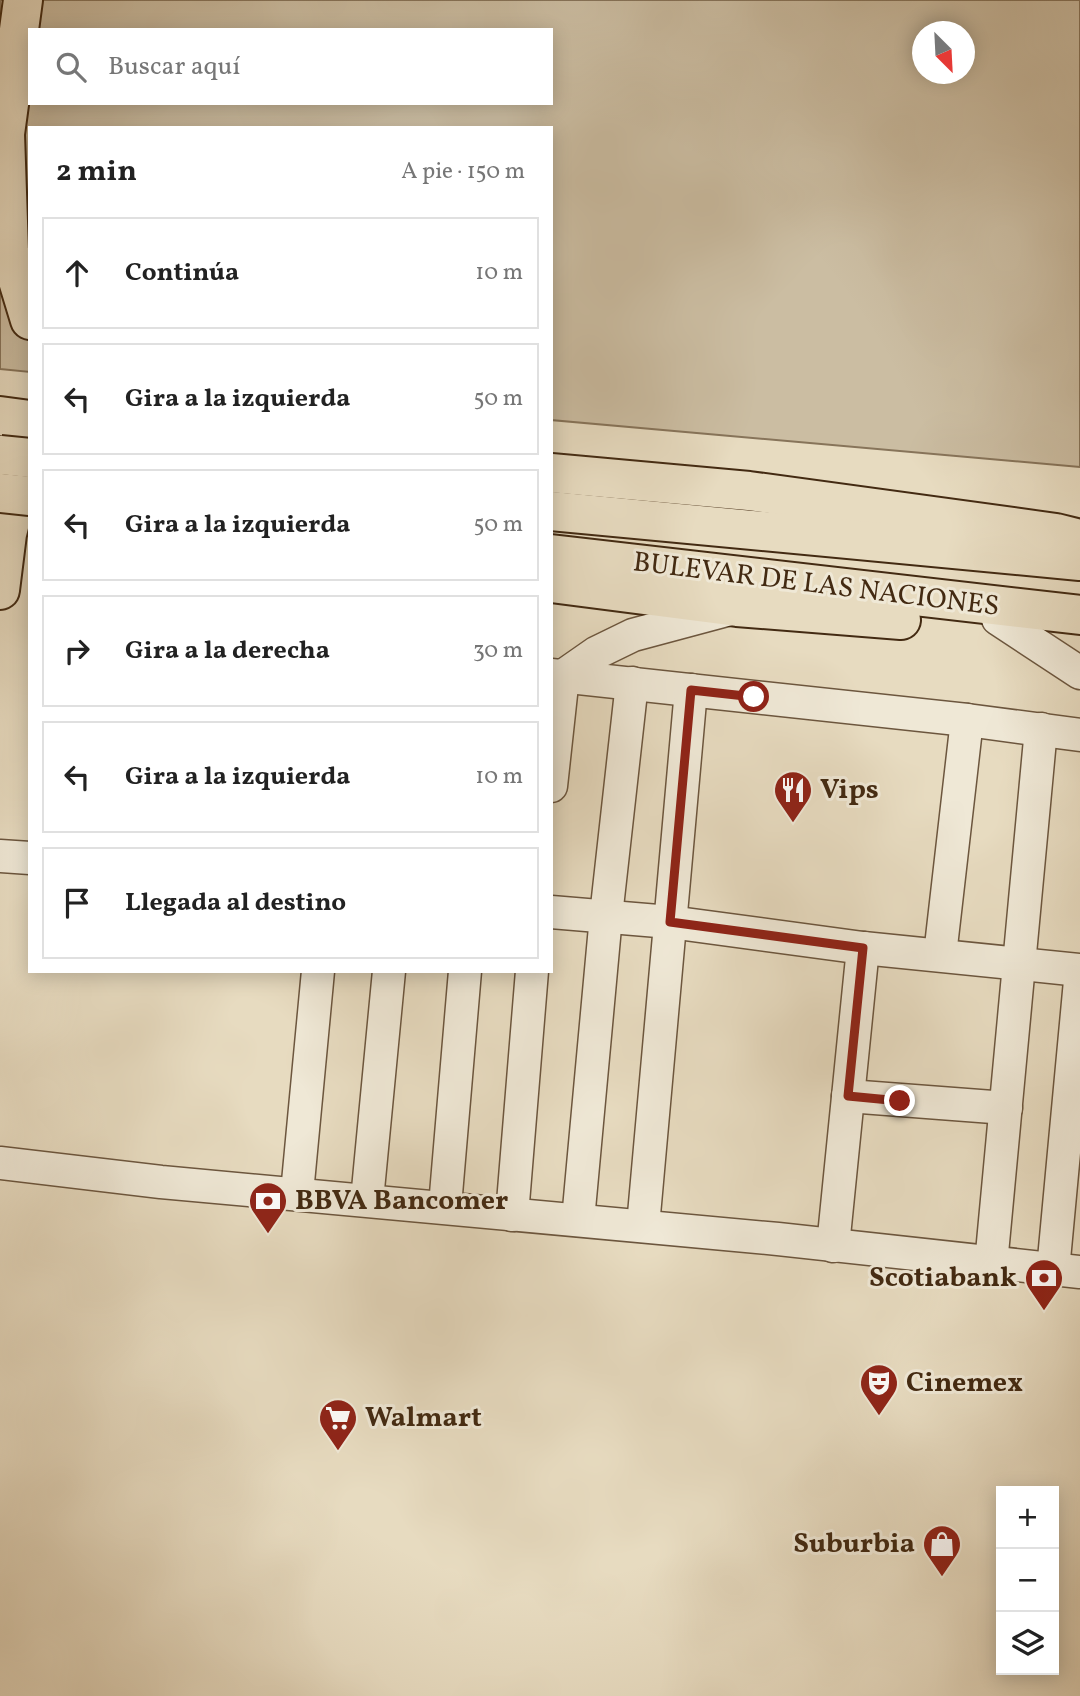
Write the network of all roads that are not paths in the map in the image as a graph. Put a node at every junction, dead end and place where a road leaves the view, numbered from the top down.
1 (23, 0) edge
2 (4, 250) edge
3 (28, 315) edge
4 (0, 416) edge
5 (28, 419) edge
6 (28, 453) edge
7 (0, 455) edge
8 (28, 458) edge
9 (553, 473) edge
10 (0, 493) edge
11 (28, 496) edge
12 (553, 511) edge
13 (12, 534) edge
14 (1080, 539) edge
15 (553, 554) edge
16 (1080, 562) edge
17 (553, 583) edge
18 (0, 590) edge
19 (737, 607) junction
20 (1015, 614) junction
21 (1080, 615) edge
22 (1080, 673) edge
23 (557, 676) edge
24 (632, 683) junction
25 (691, 690) junction
26 (967, 720) junction
27 (1041, 729) junction
28 (1080, 735) edge
29 (553, 749) edge
30 (0, 856) edge
31 (28, 858) edge
32 (553, 912) edge
33 (606, 916) junction
34 (670, 922) junction
35 (863, 948) junction
36 (940, 956) junction
37 (1019, 963) junction
38 (1080, 970) edge
39 (318, 973) edge
40 (389, 973) edge
41 (465, 973) edge
42 (532, 973) edge
43 (1080, 982) edge
44 (848, 1096) junction
45 (1006, 1108) junction
46 (0, 1163) edge
47 (297, 1193) junction
48 (367, 1200) junction
49 (444, 1206) junction
50 (512, 1215) junction
51 (578, 1220) junction
52 (643, 1226) junction
53 (833, 1246) junction
54 (991, 1264) junction
55 (1066, 1271) edge

1 - 2 main road
2 - 3 main road
4 - 5 main road
6 - 13 main road
7 - 8 main road, bridge
9 - 14 main road
10 - 11 main road, bridge
12 - 16 main road, BULEVAR DE LAS NACIONES
13 - 18 main road
15 - 20 main road, BULEVAR DE LAS NACIONES
17 - 19 main road
19 - 20 main road
19 - 23 lane
20 - 21 main road, BULEVAR DE LAS NACIONES
20 - 22 lane
23 - 24 lane
23 - 29 lane
24 - 25 lane
24 - 33 lane
25 - 26 lane
25 - 34 lane
26 - 27 lane
26 - 36 lane
27 - 28 lane
27 - 37 lane
30 - 31 lane
32 - 33 lane
33 - 34 lane
33 - 51 lane
34 - 35 lane
34 - 52 lane
35 - 36 lane
35 - 44 lane
36 - 37 lane
37 - 38 lane
37 - 45 lane
39 - 47 lane
40 - 48 lane
41 - 49 lane
42 - 50 lane
43 - 55 lane
44 - 45 lane
44 - 53 lane
45 - 54 lane
46 - 47 lane
47 - 48 lane
48 - 49 lane
49 - 50 lane
50 - 51 lane
51 - 52 lane
52 - 53 lane
53 - 54 lane
54 - 55 lane

